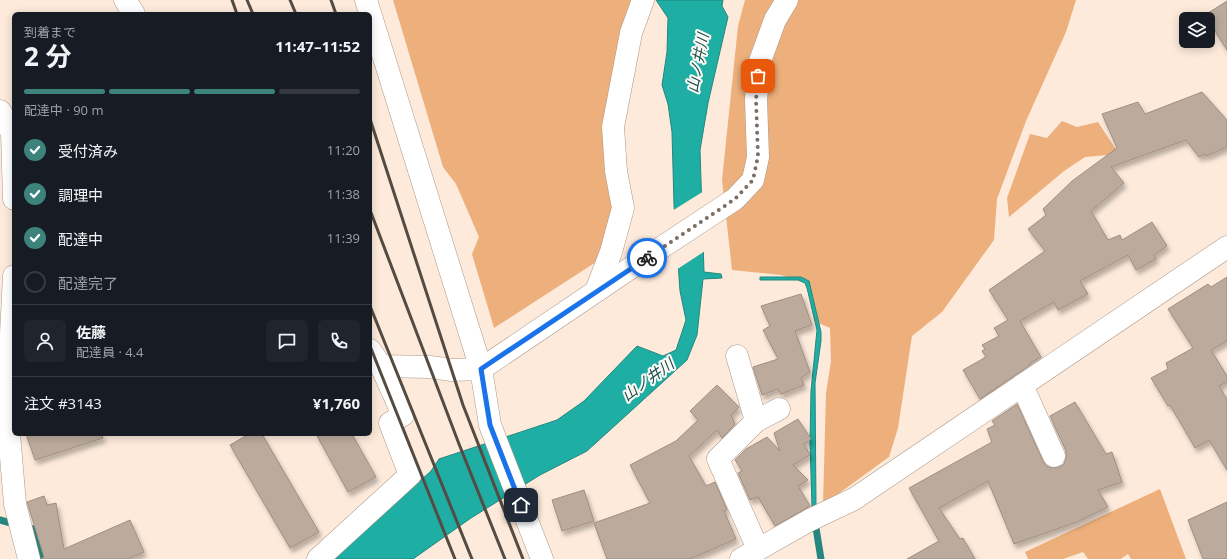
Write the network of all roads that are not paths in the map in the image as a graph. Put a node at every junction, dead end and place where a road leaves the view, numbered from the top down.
1 (125, 0) edge
2 (366, 0) edge
3 (643, 0) edge
4 (787, 0) edge
5 (133, 12) edge
6 (370, 12) edge
7 (372, 19) edge
8 (0, 111) edge
9 (12, 133) edge
10 (1227, 247) edge
11 (596, 292) junction
12 (12, 314) edge
13 (737, 356) dead end
14 (376, 358) edge
15 (481, 369) junction
16 (1022, 385) junction
17 (778, 409) dead end
18 (756, 421) junction
19 (1054, 456) dead end
20 (750, 554) edge
21 (29, 559) edge
22 (318, 559) edge
23 (542, 559) edge

1 - 5 street
2 - 6 street
3 - 11 street
4 - 11 street
7 - 15 street
8 - 9 street
10 - 16 street
11 - 15 street
12 - 21 street
13 - 18 street
14 - 15 street
14 - 22 street
15 - 23 street
16 - 19 street
16 - 20 street
17 - 18 street
18 - 20 street

